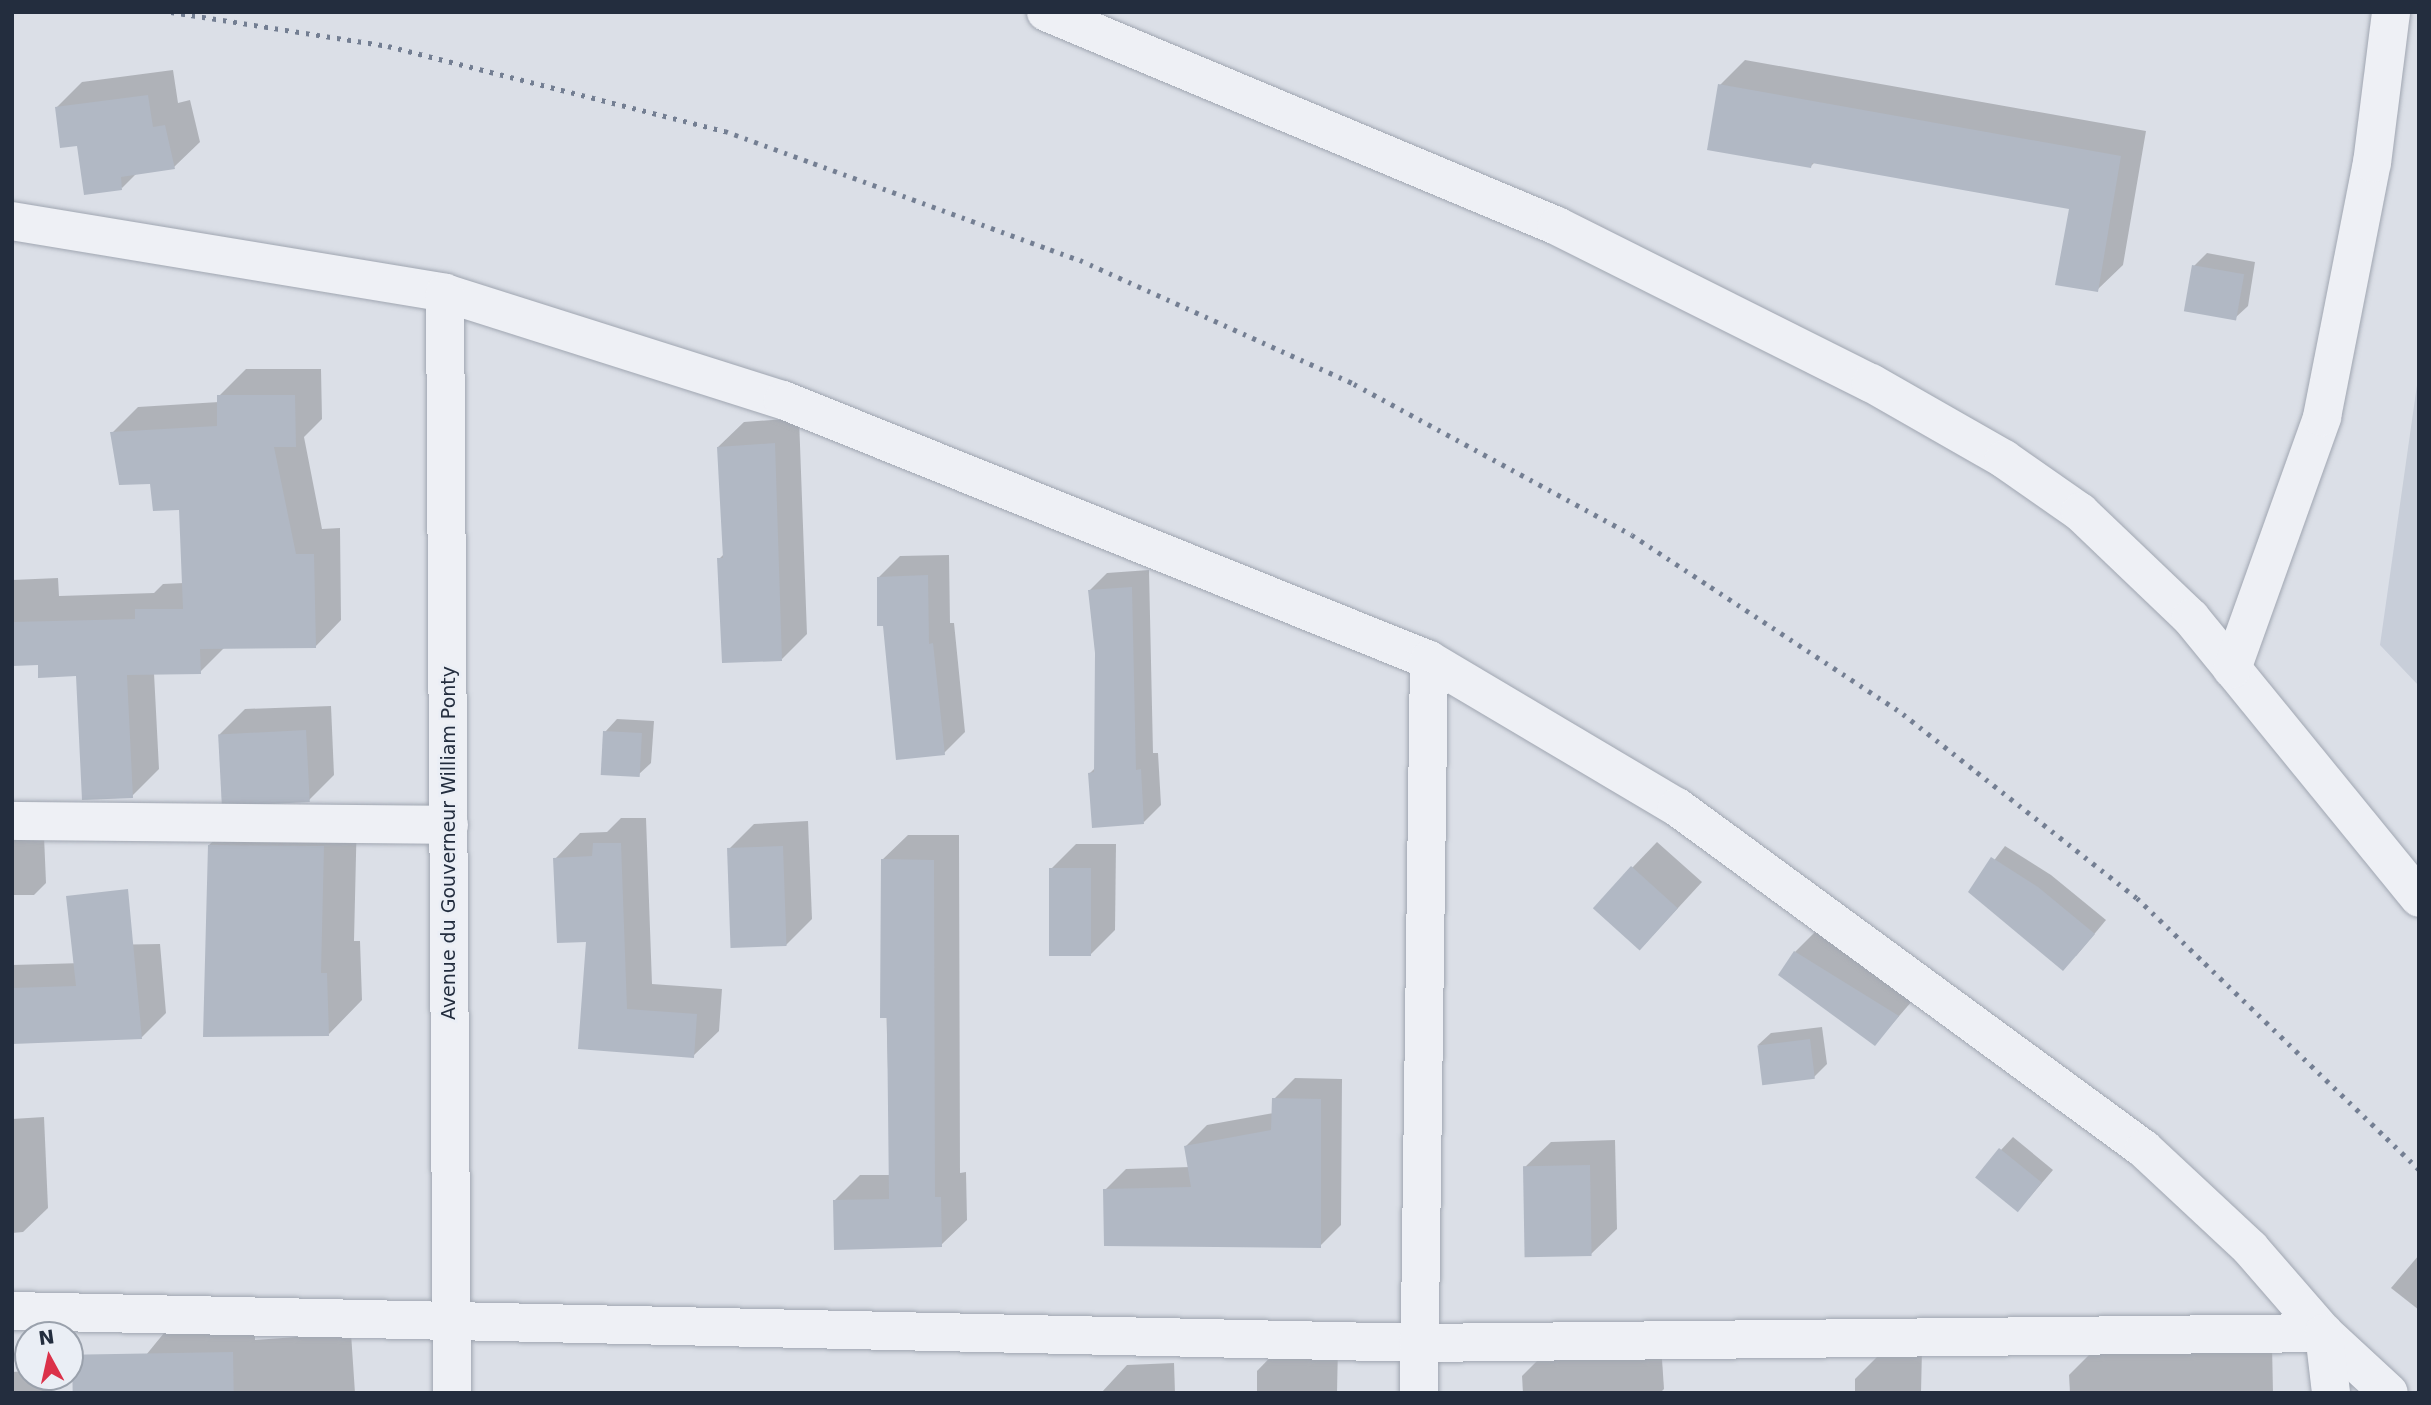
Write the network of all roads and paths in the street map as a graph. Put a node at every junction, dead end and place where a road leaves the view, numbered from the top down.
1 (2391, 12) edge
2 (1051, 13) edge
3 (12, 221) edge
4 (445, 293) junction
5 (1429, 660) junction
6 (2232, 668) junction
7 (12, 821) edge
8 (449, 825) junction
9 (2419, 898) edge
10 (12, 1311) edge
11 (452, 1321) junction
12 (2324, 1333) junction
13 (1419, 1343) junction
14 (452, 1393) edge
15 (1419, 1393) edge
16 (2331, 1393) edge
17 (2389, 1393) edge

1 - 6 street
2 - 6 street
3 - 4 street
4 - 5 street
4 - 8 street, Avenue du Gouverneur William Ponty
5 - 12 street
5 - 13 street
6 - 9 street
7 - 8 street
8 - 11 street, Avenue du Gouverneur William Ponty
10 - 11 street
11 - 13 street
11 - 14 street, Avenue du Gouverneur William Ponty
12 - 13 street
12 - 16 street
12 - 17 street
13 - 15 street

